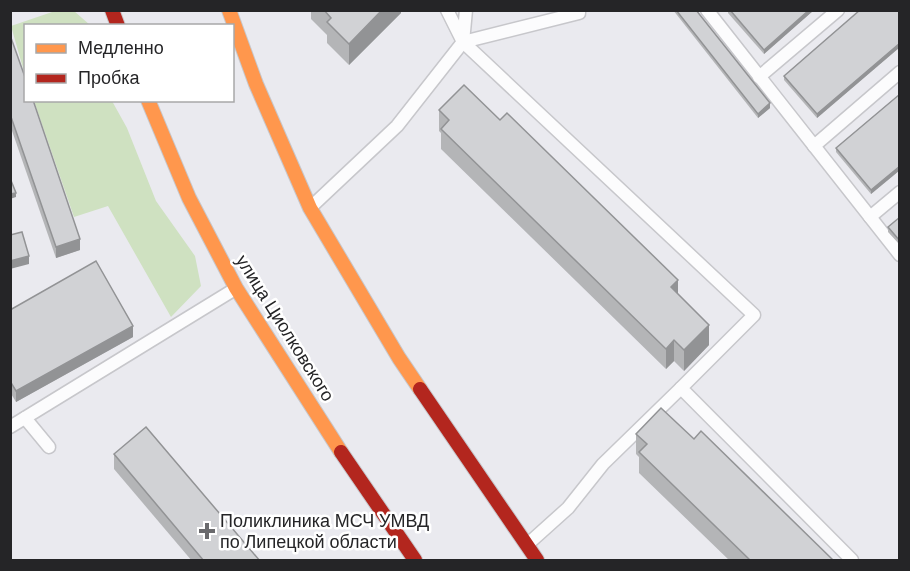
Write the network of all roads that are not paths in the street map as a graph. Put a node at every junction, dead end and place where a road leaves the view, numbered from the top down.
1 (229, 10) edge
2 (447, 10) edge
3 (466, 10) edge
4 (579, 10) edge
5 (707, 10) edge
6 (838, 10) edge
7 (463, 42) junction
8 (900, 72) edge
9 (759, 77) junction
10 (149, 102) edge
11 (814, 146) junction
12 (900, 192) edge
13 (310, 208) junction
14 (870, 217) junction
15 (900, 255) edge
16 (236, 288) junction
17 (681, 388) junction
18 (25, 418) junction
19 (10, 427) edge
20 (49, 447) dead end
21 (526, 545) junction
22 (416, 561) edge
23 (537, 561) edge
24 (852, 561) edge

1 - 13 street
2 - 7 lane
3 - 7 lane
4 - 7 lane
5 - 9 lane
6 - 9 lane
7 - 13 lane
7 - 17 lane
8 - 11 lane
9 - 11 lane
10 - 16 street, улица Циолковского
11 - 14 lane
12 - 14 lane
13 - 21 street
14 - 15 lane
16 - 18 lane
16 - 22 street, улица Циолковского
17 - 21 lane
17 - 24 lane
18 - 19 lane
18 - 20 lane
21 - 23 street

